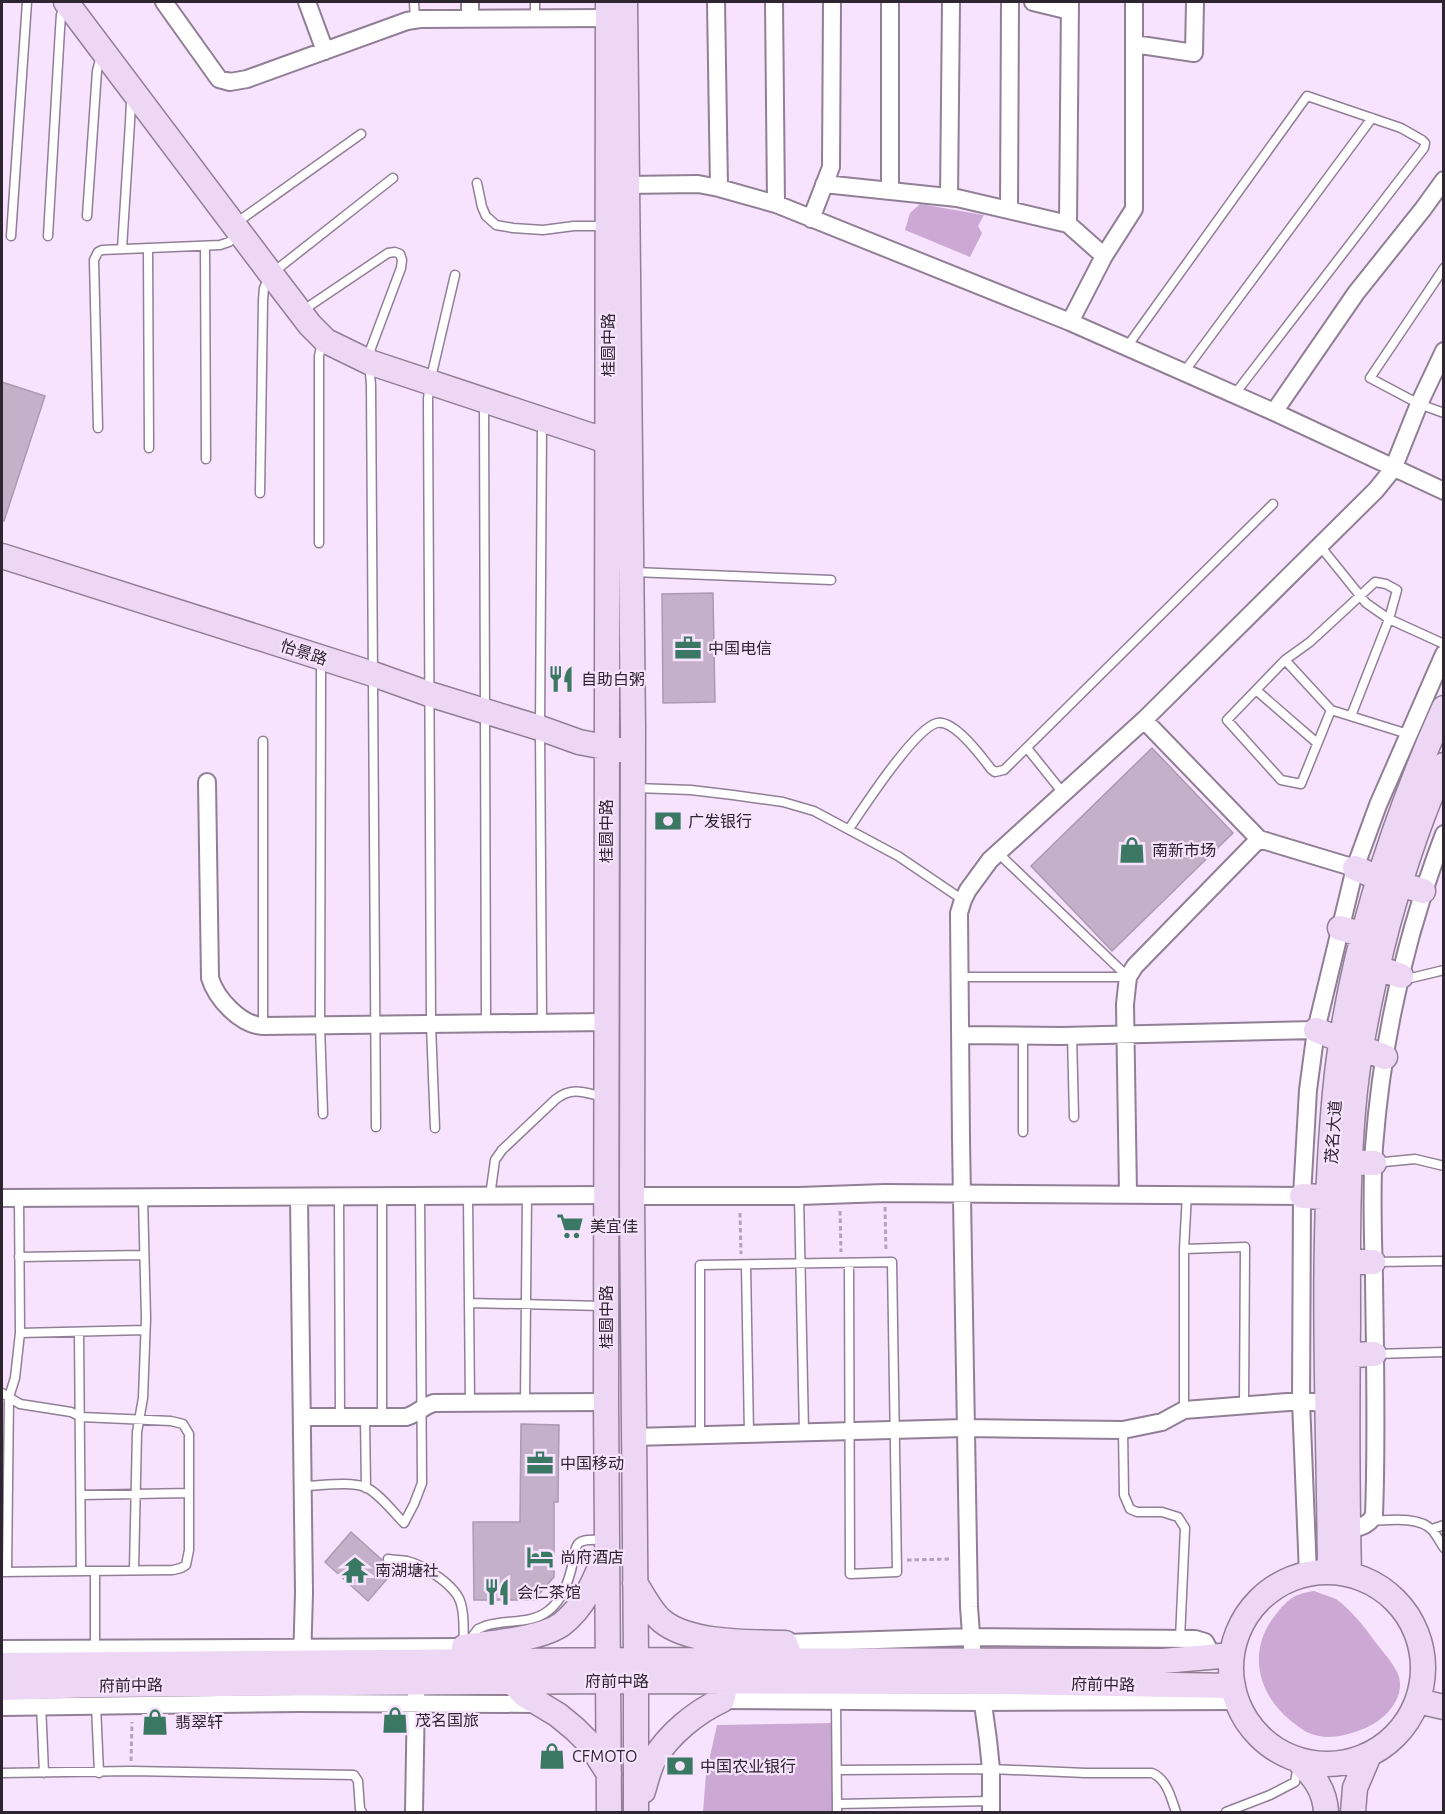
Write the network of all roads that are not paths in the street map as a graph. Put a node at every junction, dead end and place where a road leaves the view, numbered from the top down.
1 (27, 2) edge
2 (66, 2) edge
3 (164, 2) edge
4 (307, 2) edge
5 (414, 2) edge
6 (716, 2) edge
7 (774, 2) edge
8 (832, 2) edge
9 (890, 2) edge
10 (951, 2) edge
11 (1010, 2) edge
12 (1033, 2) edge
13 (1134, 2) edge
14 (1195, 2) edge
15 (1070, 6) edge
16 (614, 7) edge
17 (470, 10) edge
18 (535, 10) edge
19 (415, 20) junction
20 (1134, 44) junction
21 (325, 51) junction
22 (103, 52) junction
23 (135, 95) junction
24 (1372, 118) junction
25 (361, 134) dead end
26 (393, 178) dead end
27 (1443, 180) edge
28 (477, 183) dead end
29 (824, 184) junction
30 (617, 186) junction
31 (719, 188) junction
32 (890, 190) junction
33 (949, 197) junction
34 (776, 204) junction
35 (1009, 210) junction
36 (87, 216) dead end
37 (811, 219) junction
38 (1068, 224) junction
39 (608, 226) junction
40 (236, 229) junction
41 (11, 236) dead end
42 (48, 236) dead end
43 (205, 247) junction
44 (122, 249) junction
45 (148, 249) junction
46 (1104, 256) junction
47 (1443, 268) edge
48 (271, 274) junction
49 (455, 274) dead end
50 (300, 313) junction
51 (1070, 322) junction
52 (323, 338) junction
53 (1126, 348) junction
54 (1443, 351) edge
55 (369, 362) junction
56 (1184, 373) junction
57 (430, 382) junction
58 (1234, 395) junction
59 (484, 400) junction
60 (1419, 404) junction
61 (1275, 412) junction
62 (1443, 413) edge
63 (542, 420) junction
64 (98, 428) dead end
65 (607, 441) junction
66 (149, 448) dead end
67 (207, 459) dead end
68 (1393, 469) junction
69 (1443, 491) edge
70 (260, 493) dead end
71 (1273, 504) dead end
72 (319, 543) dead end
73 (1320, 546) junction
74 (2, 556) edge
75 (631, 572) junction
76 (831, 580) dead end
77 (1360, 595) junction
78 (1389, 619) junction
79 (1443, 644) edge
80 (1443, 654) edge
81 (326, 659) junction
82 (1285, 660) junction
83 (373, 674) junction
84 (1256, 690) junction
85 (429, 694) junction
86 (1443, 708) edge
87 (1331, 710) junction
88 (484, 711) junction
89 (1352, 716) junction
90 (1144, 720) junction
91 (540, 728) junction
92 (1427, 740) edge
93 (263, 741) dead end
94 (1317, 743) junction
95 (606, 748) junction
96 (1027, 748) junction
97 (632, 751) junction
98 (1441, 777) edge
99 (207, 782) dead end
100 (633, 788) junction
101 (1063, 793) junction
102 (849, 829) junction
103 (1443, 834) edge
104 (1259, 838) junction
105 (998, 852) junction
106 (1355, 868) junction
107 (1389, 881) junction
108 (1423, 891) junction
109 (963, 900) junction
110 (1352, 932) junction
111 (1367, 964) junction
112 (1443, 970) edge
113 (1401, 976) junction
114 (960, 977) junction
115 (1128, 977) junction
116 (606, 1022) junction
117 (542, 1023) junction
118 (486, 1024) junction
119 (375, 1025) junction
120 (431, 1025) junction
121 (263, 1026) junction
122 (320, 1026) junction
123 (1316, 1030) junction
124 (1125, 1034) junction
125 (960, 1035) junction
126 (1023, 1035) junction
127 (1072, 1035) junction
128 (1352, 1044) junction
129 (1385, 1057) junction
130 (606, 1098) junction
131 (323, 1114) dead end
132 (1074, 1117) dead end
133 (376, 1127) dead end
134 (435, 1128) dead end
135 (1023, 1132) dead end
136 (1349, 1162) junction
137 (1374, 1163) junction
138 (1443, 1166) edge
139 (962, 1193) junction
140 (1128, 1194) junction
141 (1187, 1194) junction
142 (606, 1195) junction
143 (382, 1196) junction
144 (420, 1196) junction
145 (468, 1196) junction
146 (490, 1196) junction
147 (527, 1196) junction
148 (632, 1196) junction
149 (799, 1196) junction
150 (1302, 1196) junction
151 (299, 1197) junction
152 (339, 1197) junction
153 (2, 1198) edge
154 (19, 1198) junction
155 (143, 1198) junction
156 (1338, 1198) junction
157 (1184, 1249) junction
158 (143, 1255) junction
159 (19, 1257) junction
160 (1443, 1261) edge
161 (1348, 1262) junction
162 (1373, 1262) junction
163 (801, 1263) junction
164 (845, 1263) junction
165 (744, 1265) junction
166 (469, 1303) junction
167 (526, 1304) junction
168 (606, 1306) junction
169 (146, 1330) junction
170 (79, 1332) junction
171 (20, 1333) junction
172 (1443, 1352) edge
173 (1374, 1354) junction
174 (1337, 1355) junction
175 (5, 1395) edge
176 (1301, 1401) junction
177 (525, 1402) junction
178 (606, 1402) junction
179 (470, 1403) junction
180 (1337, 1404) junction
181 (1244, 1405) junction
182 (422, 1408) junction
183 (1184, 1410) junction
184 (81, 1417) junction
185 (340, 1417) junction
186 (302, 1418) junction
187 (374, 1418) junction
188 (139, 1421) junction
189 (965, 1428) junction
190 (895, 1430) junction
191 (1123, 1430) junction
192 (849, 1431) junction
193 (804, 1432) junction
194 (748, 1434) junction
195 (700, 1435) junction
196 (633, 1437) junction
197 (303, 1486) junction
198 (366, 1488) junction
199 (189, 1493) junction
200 (136, 1494) junction
201 (81, 1495) junction
202 (1372, 1521) junction
203 (1443, 1525) edge
204 (1432, 1529) junction
205 (1348, 1530) junction
206 (608, 1544) junction
207 (1443, 1548) edge
208 (388, 1560) dead end
209 (94, 1570) junction
210 (134, 1570) junction
211 (81, 1571) junction
212 (4, 1572) edge
213 (1329, 1573) junction
214 (635, 1583) junction
215 (972, 1637) junction
216 (1180, 1639) junction
217 (2, 1649) edge
218 (789, 1652) junction
219 (391, 1654) junction
220 (302, 1655) junction
221 (464, 1655) junction
222 (1223, 1656) junction
223 (2, 1665) edge
224 (609, 1671) junction
225 (636, 1671) junction
226 (95, 1676) junction
227 (511, 1681) junction
228 (836, 1681) junction
229 (979, 1682) junction
230 (416, 1683) junction
231 (41, 1686) junction
232 (2, 1688) edge
233 (724, 1691) junction
234 (1236, 1693) junction
235 (1418, 1701) junction
236 (538, 1704) junction
237 (2, 1707) edge
238 (1443, 1707) edge
239 (1368, 1755) junction
240 (1298, 1760) junction
241 (991, 1769) junction
242 (837, 1770) junction
243 (2, 1773) edge
244 (44, 1773) junction
245 (99, 1773) junction
246 (609, 1774) junction
247 (991, 1807) edge
248 (837, 1808) edge
249 (362, 1812) edge
250 (414, 1812) edge
251 (609, 1812) edge
252 (637, 1812) edge
253 (1176, 1812) edge
254 (1226, 1812) edge
255 (1326, 1812) edge
256 (1353, 1812) edge

1 - 41 lane
2 - 22 main road
2 - 42 lane
3 - 21 street
4 - 21 street
5 - 19 lane
6 - 31 street
7 - 34 street
8 - 29 street
9 - 32 street
10 - 33 street
11 - 35 street
12 - 15 street
13 - 20 street
14 - 20 street
15 - 38 street
16 - 18 street
16 - 30 main road, 桂圆中路
17 - 18 street
17 - 19 street
19 - 21 street
20 - 46 street
22 - 23 main road
22 - 36 lane
23 - 40 main road
23 - 44 lane
24 - 53 lane
24 - 56 lane
24 - 58 lane
25 - 40 lane
26 - 48 lane
27 - 61 street
28 - 39 lane
29 - 32 street
29 - 37 street
30 - 31 street
30 - 39 main road, 桂圆中路
30 - 75 main road, 桂圆中路
31 - 34 street
32 - 33 street
33 - 35 street
34 - 37 street
35 - 38 street
37 - 51 street
38 - 46 street
39 - 65 main road, 桂圆中路
40 - 43 lane
40 - 48 main road
43 - 45 lane
43 - 67 lane
44 - 45 lane
44 - 64 lane
45 - 66 lane
46 - 51 street
47 - 60 lane
48 - 50 main road
48 - 70 lane
49 - 57 lane
50 - 52 main road
50 - 55 lane
51 - 53 street
52 - 55 main road
52 - 72 lane
53 - 56 street
54 - 60 street
55 - 57 main road
55 - 83 lane
56 - 58 street
57 - 59 main road
57 - 85 lane
58 - 61 street
59 - 63 main road
59 - 88 lane
60 - 62 lane
60 - 68 street
61 - 68 street
63 - 65 main road
63 - 91 lane
65 - 95 main road, 桂圆中路
68 - 69 street
68 - 73 street
71 - 96 lane
73 - 77 lane
73 - 90 street
74 - 81 main road, 怡景路
75 - 76 lane
75 - 97 main road, 桂圆中路
77 - 78 lane
77 - 78 lane
77 - 82 lane
78 - 79 lane
78 - 89 lane
80 - 92 street
81 - 83 main road, 怡景路
81 - 122 lane
82 - 84 lane
82 - 87 lane
83 - 85 main road, 怡景路
83 - 119 lane
84 - 94 lane
84 - 94 lane
85 - 88 main road, 怡景路
85 - 120 lane
86 - 92 main road, 茂名大道
87 - 89 lane
87 - 94 lane
88 - 91 main road, 怡景路
88 - 118 lane
89 - 92 lane
90 - 101 street
90 - 104 street
91 - 95 main road, 怡景路
91 - 117 lane
92 - 106 street
92 - 107 main road, 茂名大道
93 - 121 lane
95 - 97 main road, 怡景路
95 - 116 main road, 桂圆中路
96 - 101 lane
96 - 102 lane
97 - 100 main road, 桂圆中路
98 - 107 main road, 茂名大道
99 - 121 street
100 - 102 lane
100 - 148 main road, 桂圆中路
101 - 105 street
102 - 109 lane
103 - 108 street
104 - 106 street
104 - 115 street
105 - 109 street
105 - 115 lane
106 - 107 main road
106 - 110 street
107 - 108 main road
107 - 110 main road, 茂名大道
107 - 111 main road, 茂名大道
108 - 113 street
109 - 114 street
110 - 111 main road, 茂名大道
110 - 123 street
111 - 113 main road
111 - 128 main road, 茂名大道
112 - 113 lane
113 - 129 street
114 - 115 lane
114 - 125 street
115 - 124 street
116 - 117 street
116 - 130 main road, 桂圆中路
117 - 118 street
118 - 120 street
119 - 120 street
119 - 122 street
119 - 133 lane
120 - 134 lane
121 - 122 street
122 - 131 lane
123 - 124 street
123 - 128 main road
123 - 150 street
124 - 127 street
124 - 140 street
125 - 126 street
125 - 139 street
126 - 127 street
126 - 135 lane
127 - 132 lane
128 - 129 main road
128 - 136 main road, 茂名大道
128 - 156 main road, 茂名大道
129 - 137 street
130 - 142 main road, 桂圆中路
130 - 146 lane
136 - 137 main road
136 - 156 main road, 茂名大道
137 - 138 lane
137 - 162 street
139 - 140 street
139 - 149 street
139 - 189 street
140 - 141 street
141 - 150 street
141 - 157 lane
142 - 147 street
142 - 148 main road
142 - 168 main road, 桂圆中路
143 - 144 street
143 - 152 street
143 - 187 lane
144 - 145 street
144 - 182 lane
145 - 146 street
145 - 166 lane
146 - 147 street
147 - 167 lane
148 - 149 street
148 - 196 main road, 桂圆中路
149 - 163 lane
150 - 156 main road
150 - 176 street
151 - 152 street
151 - 155 street
151 - 186 street
152 - 185 lane
153 - 154 street
154 - 155 street
154 - 159 lane
155 - 158 lane
156 - 161 main road, 茂名大道
156 - 174 main road, 茂名大道
157 - 181 lane
157 - 183 lane
158 - 159 lane
158 - 169 lane
159 - 171 lane
160 - 162 lane
161 - 162 main road
161 - 174 main road, 茂名大道
162 - 173 street
163 - 164 lane
163 - 165 lane
163 - 193 lane
164 - 190 lane
164 - 192 lane
165 - 194 lane
165 - 195 lane
166 - 167 lane
166 - 179 lane
167 - 168 lane
167 - 177 lane
168 - 178 main road, 桂圆中路
169 - 170 lane
169 - 188 lane
170 - 171 lane
170 - 184 lane
171 - 175 lane
172 - 173 lane
173 - 174 main road
173 - 202 street
174 - 180 main road, 茂名大道
175 - 184 lane
175 - 212 lane
176 - 180 street
176 - 181 street
176 - 213 street
177 - 178 street
177 - 179 street
178 - 206 main road, 桂圆中路
179 - 182 street
180 - 205 main road, 茂名大道
180 - 213 main road, 茂名大道
181 - 183 street
182 - 187 street
182 - 198 lane
183 - 191 street
184 - 188 lane
184 - 201 lane
185 - 186 street
185 - 187 street
186 - 197 street
187 - 198 lane
188 - 199 lane
188 - 200 lane
189 - 190 street
189 - 191 street
189 - 215 street
190 - 192 street
190 - 192 lane
191 - 216 lane
192 - 193 street
193 - 194 street
194 - 195 street
195 - 196 street
196 - 214 main road, 桂圆中路
197 - 198 lane
197 - 220 street
199 - 200 lane
199 - 210 lane
200 - 201 lane
200 - 210 lane
201 - 211 lane
202 - 204 lane
202 - 205 street
203 - 204 lane
204 - 207 lane
205 - 213 main road, 茂名大道
206 - 221 main road
206 - 224 main road, 桂圆中路
208 - 221 lane
209 - 210 lane
209 - 211 lane
209 - 226 lane
211 - 212 lane
213 - 222 main road
213 - 235 main road
214 - 218 main road
214 - 225 main road, 桂圆中路
215 - 216 street
215 - 218 street
215 - 229 street
216 - 222 street
217 - 226 street
218 - 225 main road, 府前中路
218 - 228 main road, 府前中路
219 - 220 main road, 府前中路
219 - 221 street
219 - 230 main road, 府前中路
220 - 226 main road, 府前中路
221 - 224 main road, 府前中路
221 - 230 main road, 府前中路
222 - 229 main road, 府前中路
222 - 234 main road
223 - 231 main road, 府前中路
224 - 225 main road, 府前中路
224 - 227 main road, 府前中路
224 - 246 main road, 桂圆中路
225 - 233 main road, 府前中路
225 - 252 main road, 桂圆中路
226 - 230 main road, 府前中路
226 - 230 street
226 - 231 main road, 府前中路
226 - 245 lane
227 - 230 main road, 府前中路
227 - 236 main road
228 - 229 main road, 府前中路
228 - 233 main road, 府前中路
228 - 242 lane
229 - 234 main road, 府前中路
229 - 241 street
230 - 236 street
230 - 250 street
231 - 232 main road, 府前中路
231 - 237 street
231 - 244 lane
233 - 252 main road
234 - 240 main road
235 - 238 main road
235 - 239 main road
236 - 246 main road
239 - 240 main road
239 - 256 main road
240 - 254 lane
240 - 255 main road
241 - 242 lane
241 - 247 street
241 - 253 lane
242 - 248 lane
243 - 244 lane
244 - 245 lane
245 - 249 lane
246 - 251 main road, 桂圆中路
247 - 248 lane

